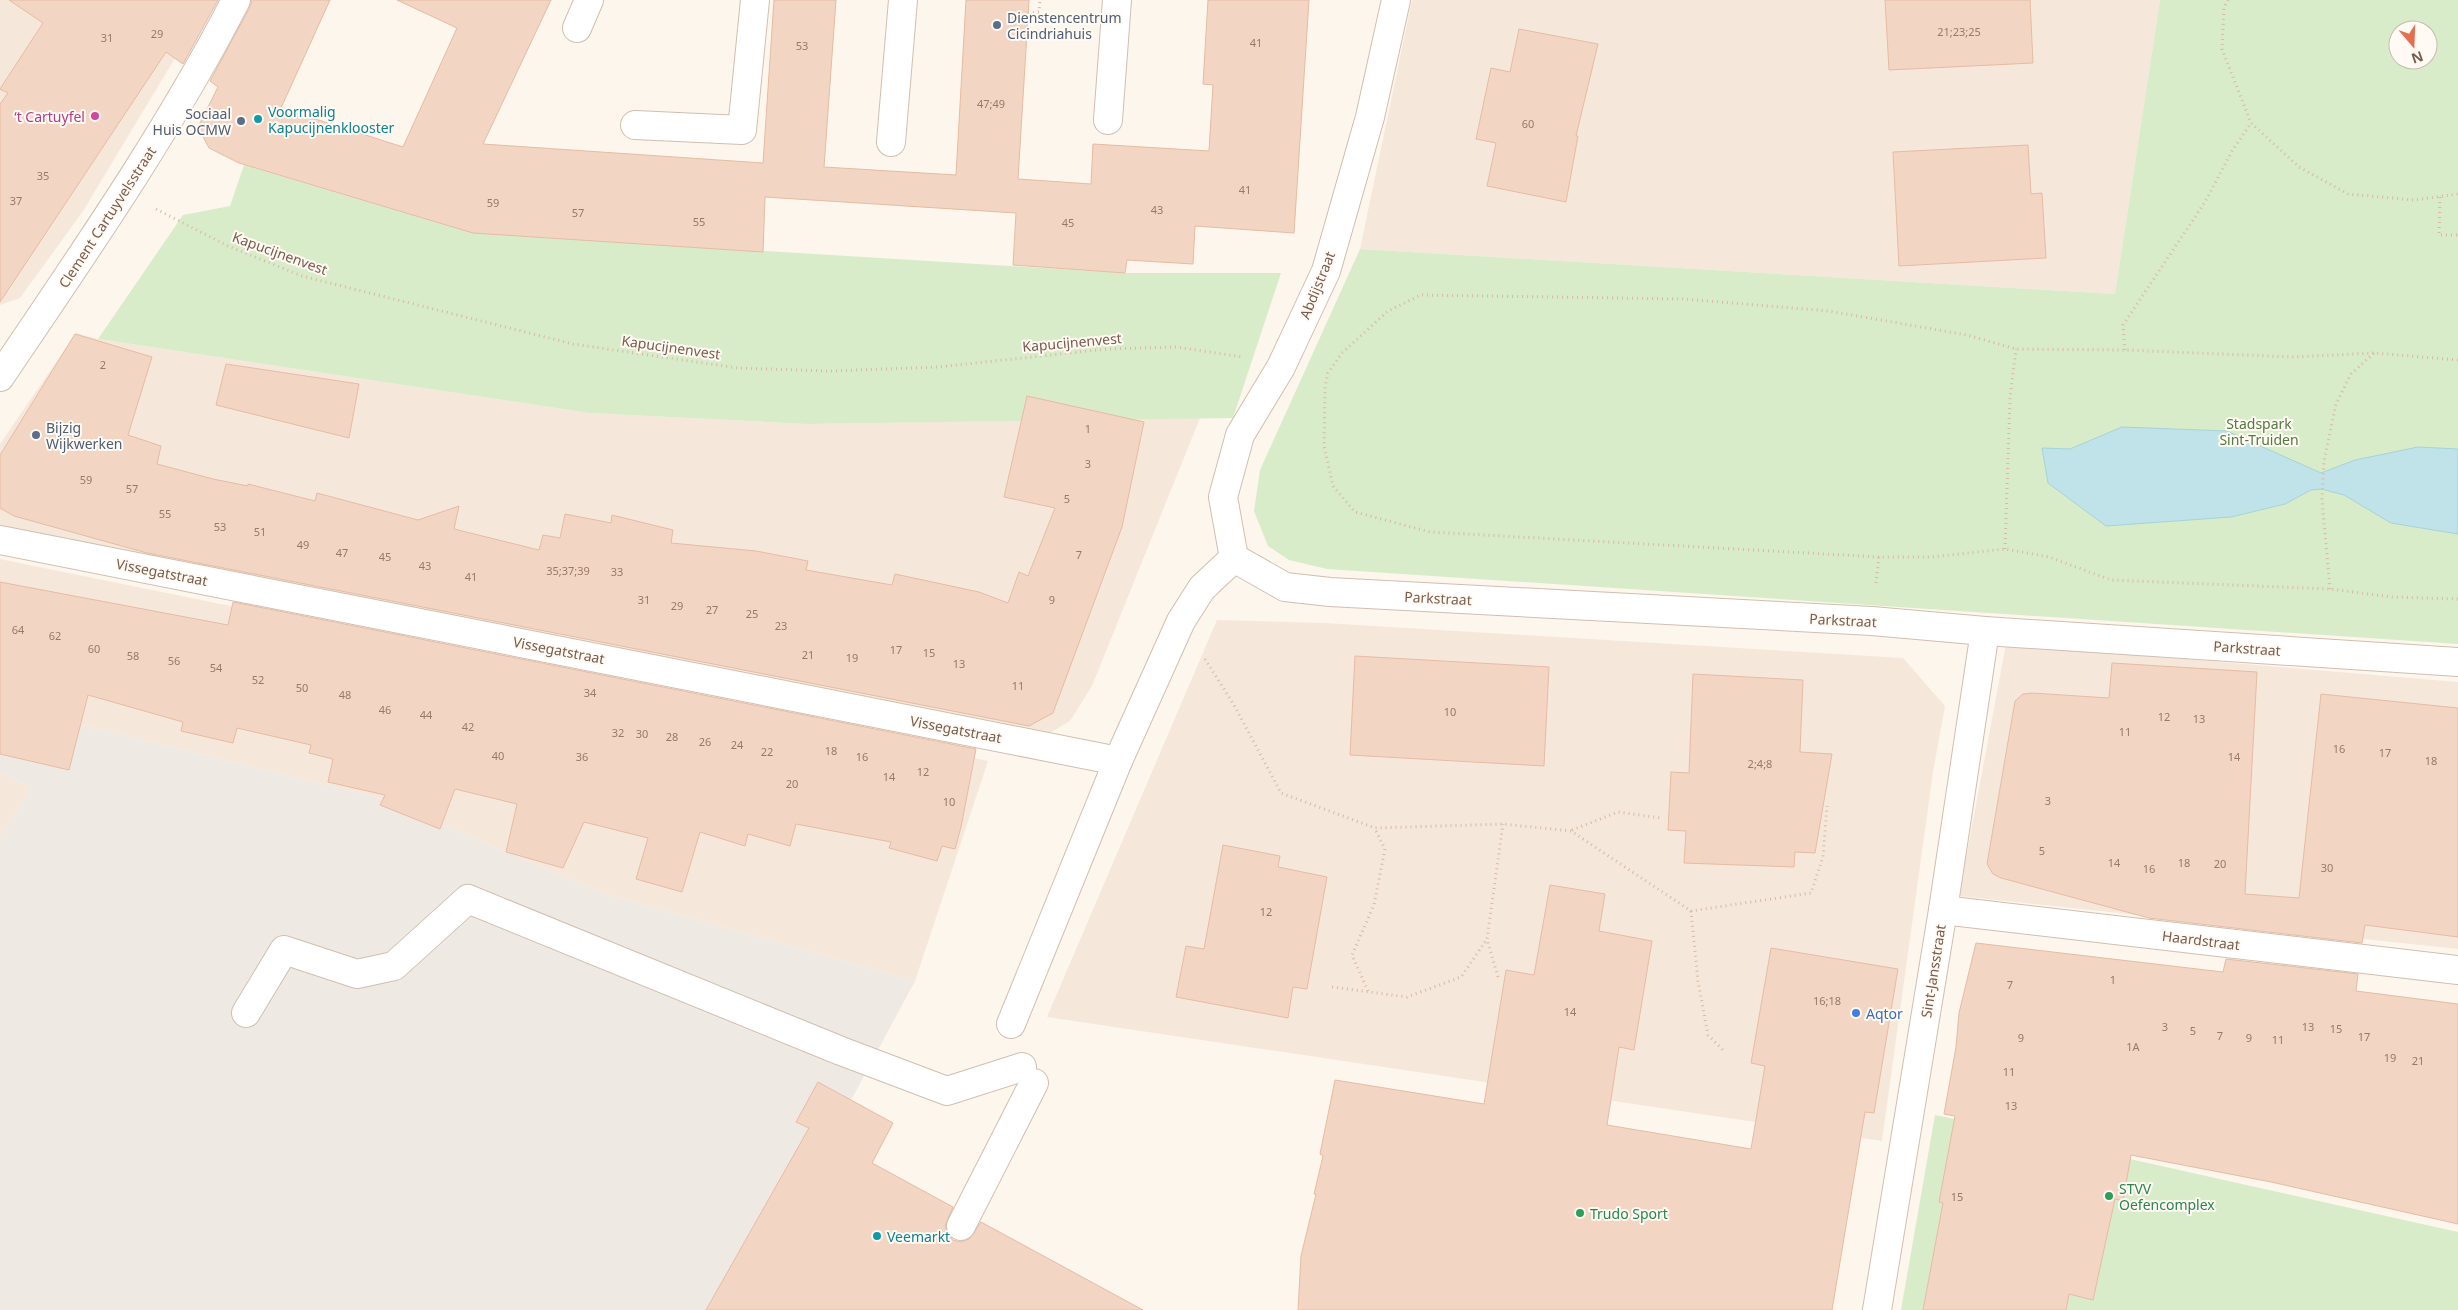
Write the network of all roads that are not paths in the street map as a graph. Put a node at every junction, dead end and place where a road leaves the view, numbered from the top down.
1 (236, 0) edge
2 (588, 0) edge
3 (755, 0) edge
4 (903, 0) edge
5 (1117, 0) edge
6 (1396, 0) edge
7 (577, 28) dead end
8 (1108, 120) dead end
9 (635, 125) dead end
10 (891, 142) dead end
11 (0, 377) edge
12 (0, 540) edge
13 (1234, 558) junction
14 (1986, 632) junction
15 (2458, 662) edge
16 (1118, 761) junction
17 (1943, 910) junction
18 (2458, 970) edge
19 (246, 1013) dead end
20 (1011, 1024) dead end
21 (961, 1226) dead end
22 (1877, 1310) edge

1 - 11 street, Clement Cartuyvelsstraat
2 - 7 street
3 - 9 street
4 - 10 street
5 - 8 street
6 - 13 street, Abdijstraat
12 - 16 street, Vissegatstraat
13 - 14 street, Parkstraat
13 - 16 street
14 - 15 street, Parkstraat
14 - 17 street, Sint-Jansstraat
16 - 20 street
17 - 18 street, Haardstraat
17 - 22 street, Sint-Jansstraat
19 - 21 street

